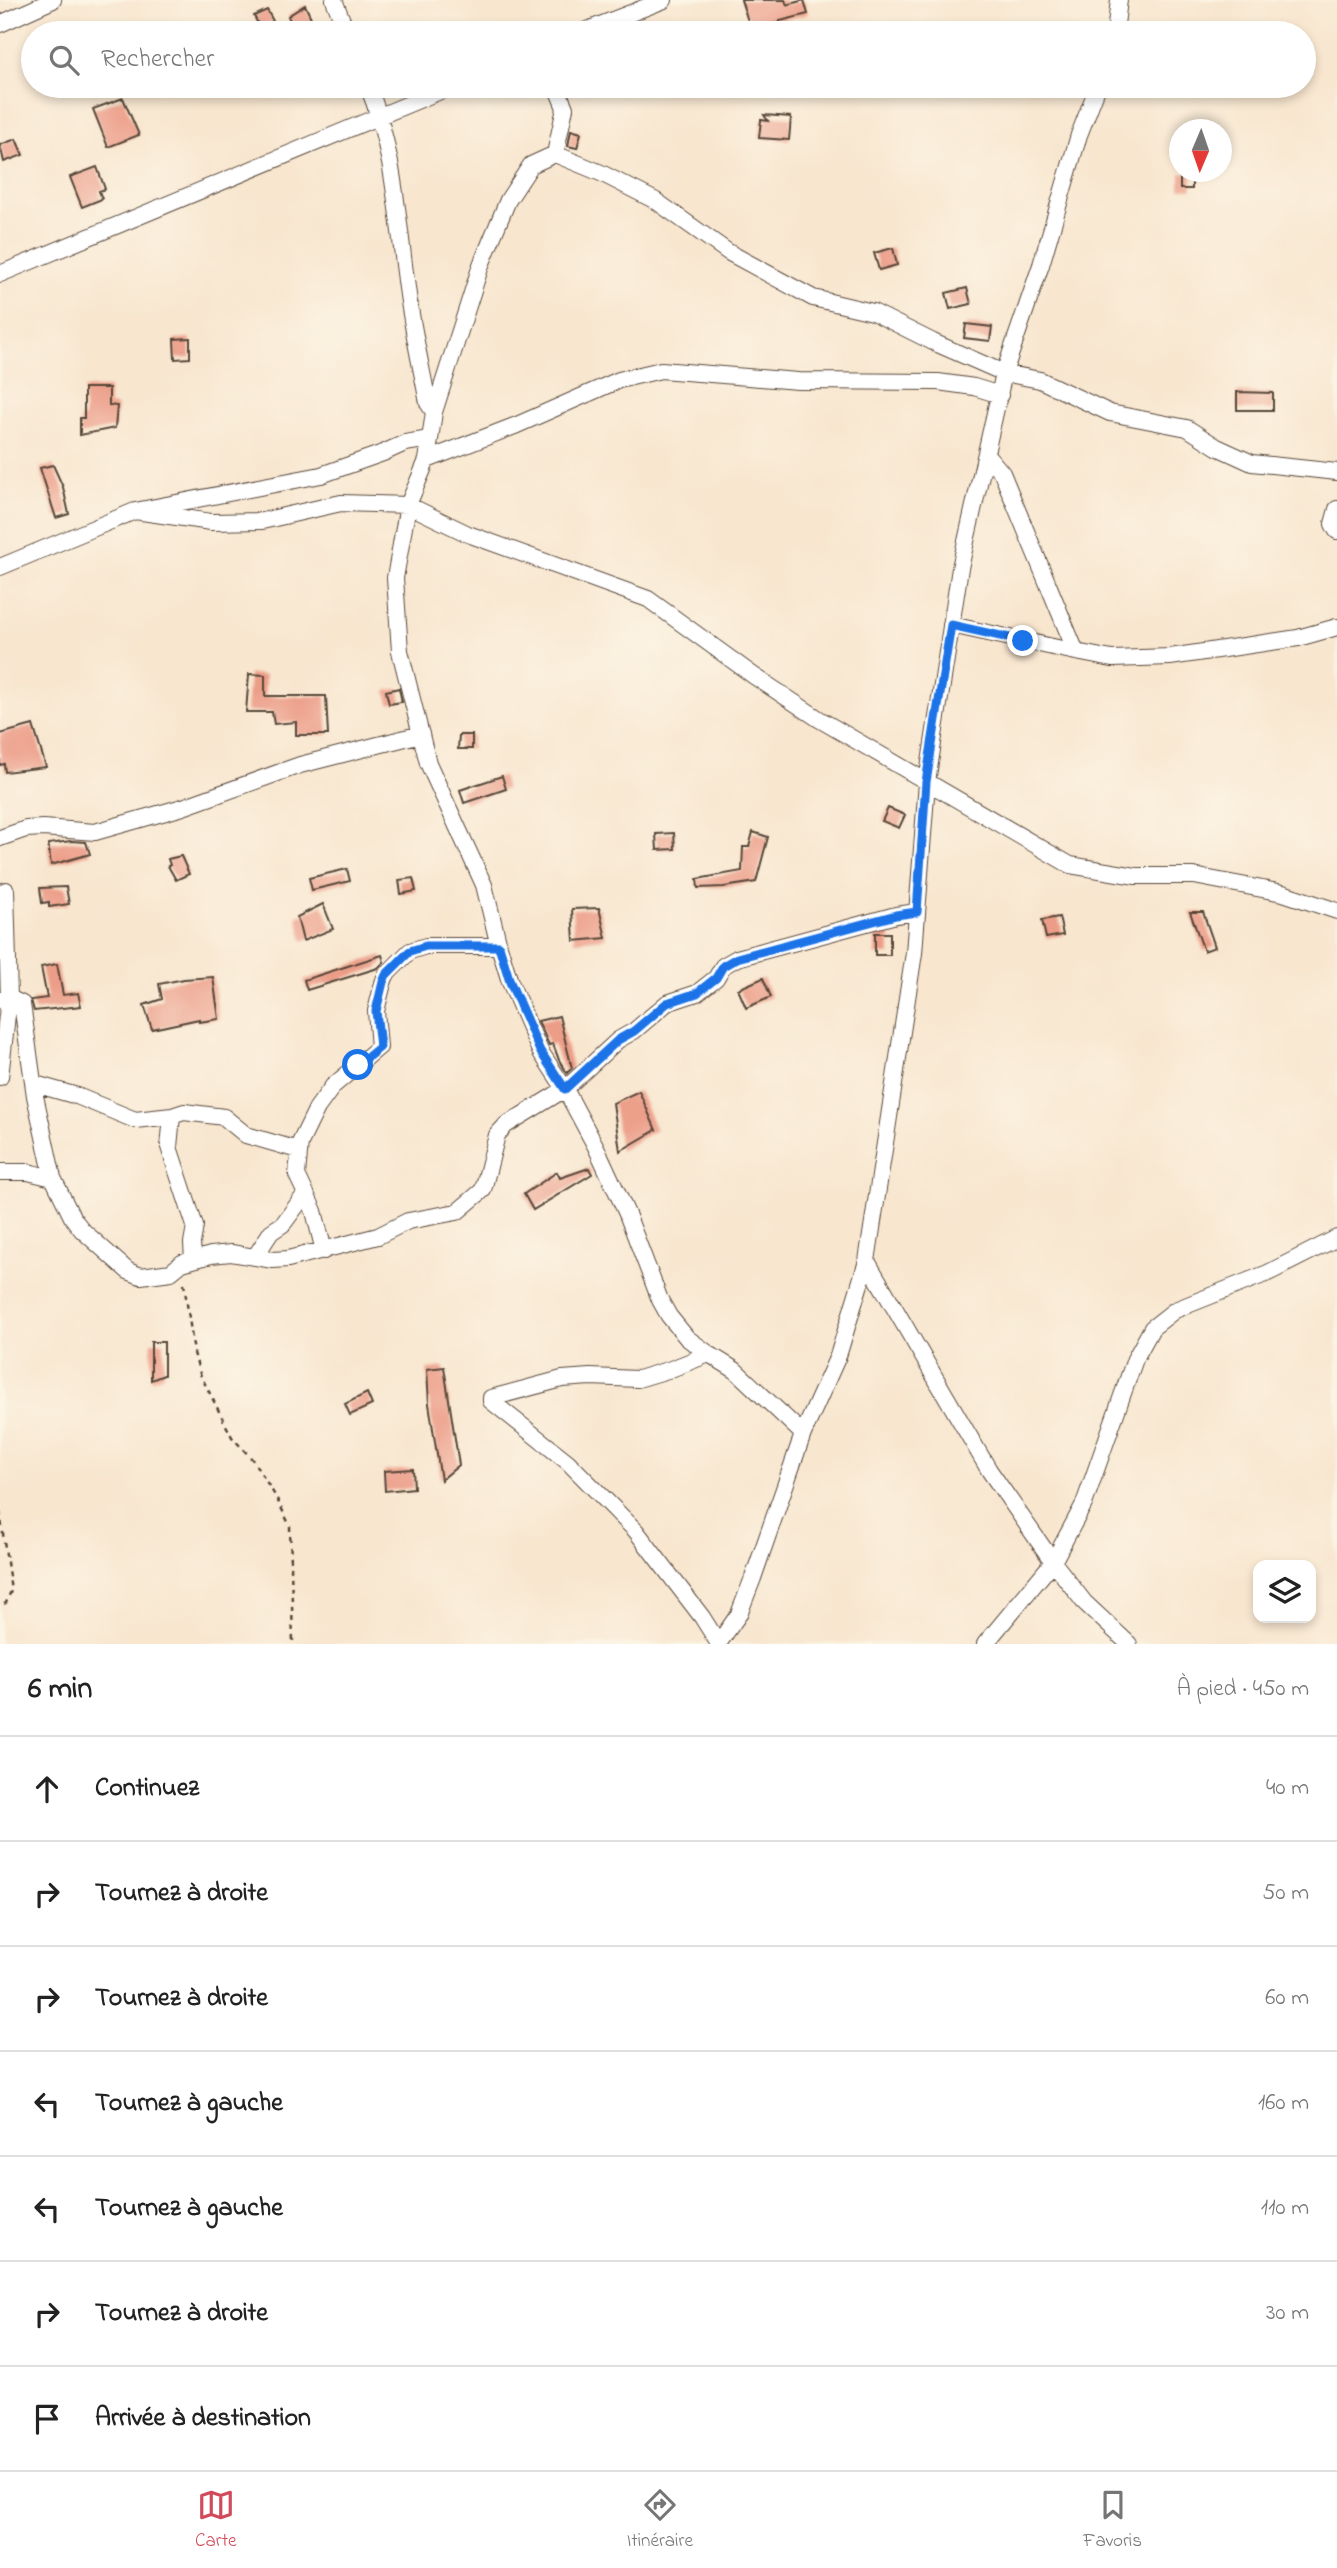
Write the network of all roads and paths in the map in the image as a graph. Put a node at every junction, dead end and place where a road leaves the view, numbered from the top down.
1 (53, 0) edge
2 (334, 0) edge
3 (664, 0) edge
4 (1119, 0) edge
5 (342, 21) edge
6 (610, 21) edge
7 (1116, 21) edge
8 (0, 24) edge
9 (373, 98) edge
10 (423, 98) edge
11 (561, 98) edge
12 (1093, 98) edge
13 (380, 116) junction
14 (555, 154) junction
15 (0, 274) edge
16 (1004, 373) junction
17 (1000, 395) junction
18 (434, 412) junction
19 (430, 439) junction
20 (986, 454) junction
21 (428, 460) junction
22 (1337, 472) edge
23 (408, 505) junction
24 (1337, 509) edge
25 (135, 511) junction
26 (1337, 531) edge
27 (0, 567) edge
28 (951, 625) junction
29 (1337, 627) edge
30 (1076, 652) junction
31 (421, 734) junction
32 (926, 782) junction
33 (0, 838) edge
34 (6, 890) dead end
35 (1337, 911) edge
36 (917, 912) junction
37 (499, 946) junction
38 (4, 965) edge
39 (5, 999) edge
40 (0, 1077) edge
41 (34, 1084) junction
42 (565, 1089) junction
43 (172, 1116) junction
44 (298, 1150) junction
45 (0, 1172) edge
46 (54, 1178) junction
47 (306, 1193) junction
48 (1337, 1238) edge
49 (324, 1251) junction
50 (255, 1257) junction
51 (867, 1261) junction
52 (187, 1262) junction
53 (709, 1354) junction
54 (803, 1434) junction
55 (0, 1512) edge
56 (1053, 1562) junction
57 (0, 1606) edge
58 (293, 1644) edge
59 (718, 1644) edge
60 (985, 1644) edge
61 (1129, 1644) edge

1 - 8 street
2 - 5 street
3 - 6 street
4 - 7 street
9 - 13 street
10 - 13 street
11 - 14 street
12 - 16 street
13 - 15 street
13 - 18 street
14 - 16 street
14 - 18 street
16 - 17 street
16 - 22 street
17 - 20 street
17 - 21 street
18 - 19 street
19 - 21 street
19 - 25 street
20 - 28 street
20 - 30 street
21 - 23 street
23 - 25 street
23 - 31 street
23 - 32 street
24 - 26 street
25 - 27 street
28 - 30 street
28 - 32 street
29 - 30 street
31 - 33 street
31 - 37 street
32 - 35 street
32 - 36 street
34 - 38 street
36 - 42 street
36 - 51 street
37 - 42 street
37 - 44 street
38 - 39 street
39 - 40 street
39 - 41 street
41 - 43 street
41 - 46 street
42 - 49 street
42 - 53 street
43 - 44 street
43 - 52 street
44 - 47 street
45 - 46 street
46 - 52 street
47 - 49 street
47 - 50 street
48 - 56 street
49 - 50 street
50 - 52 street
51 - 54 street
51 - 56 street
52 - 58 path
53 - 54 street
53 - 59 street
54 - 59 street
55 - 57 path
56 - 60 street
56 - 61 street

